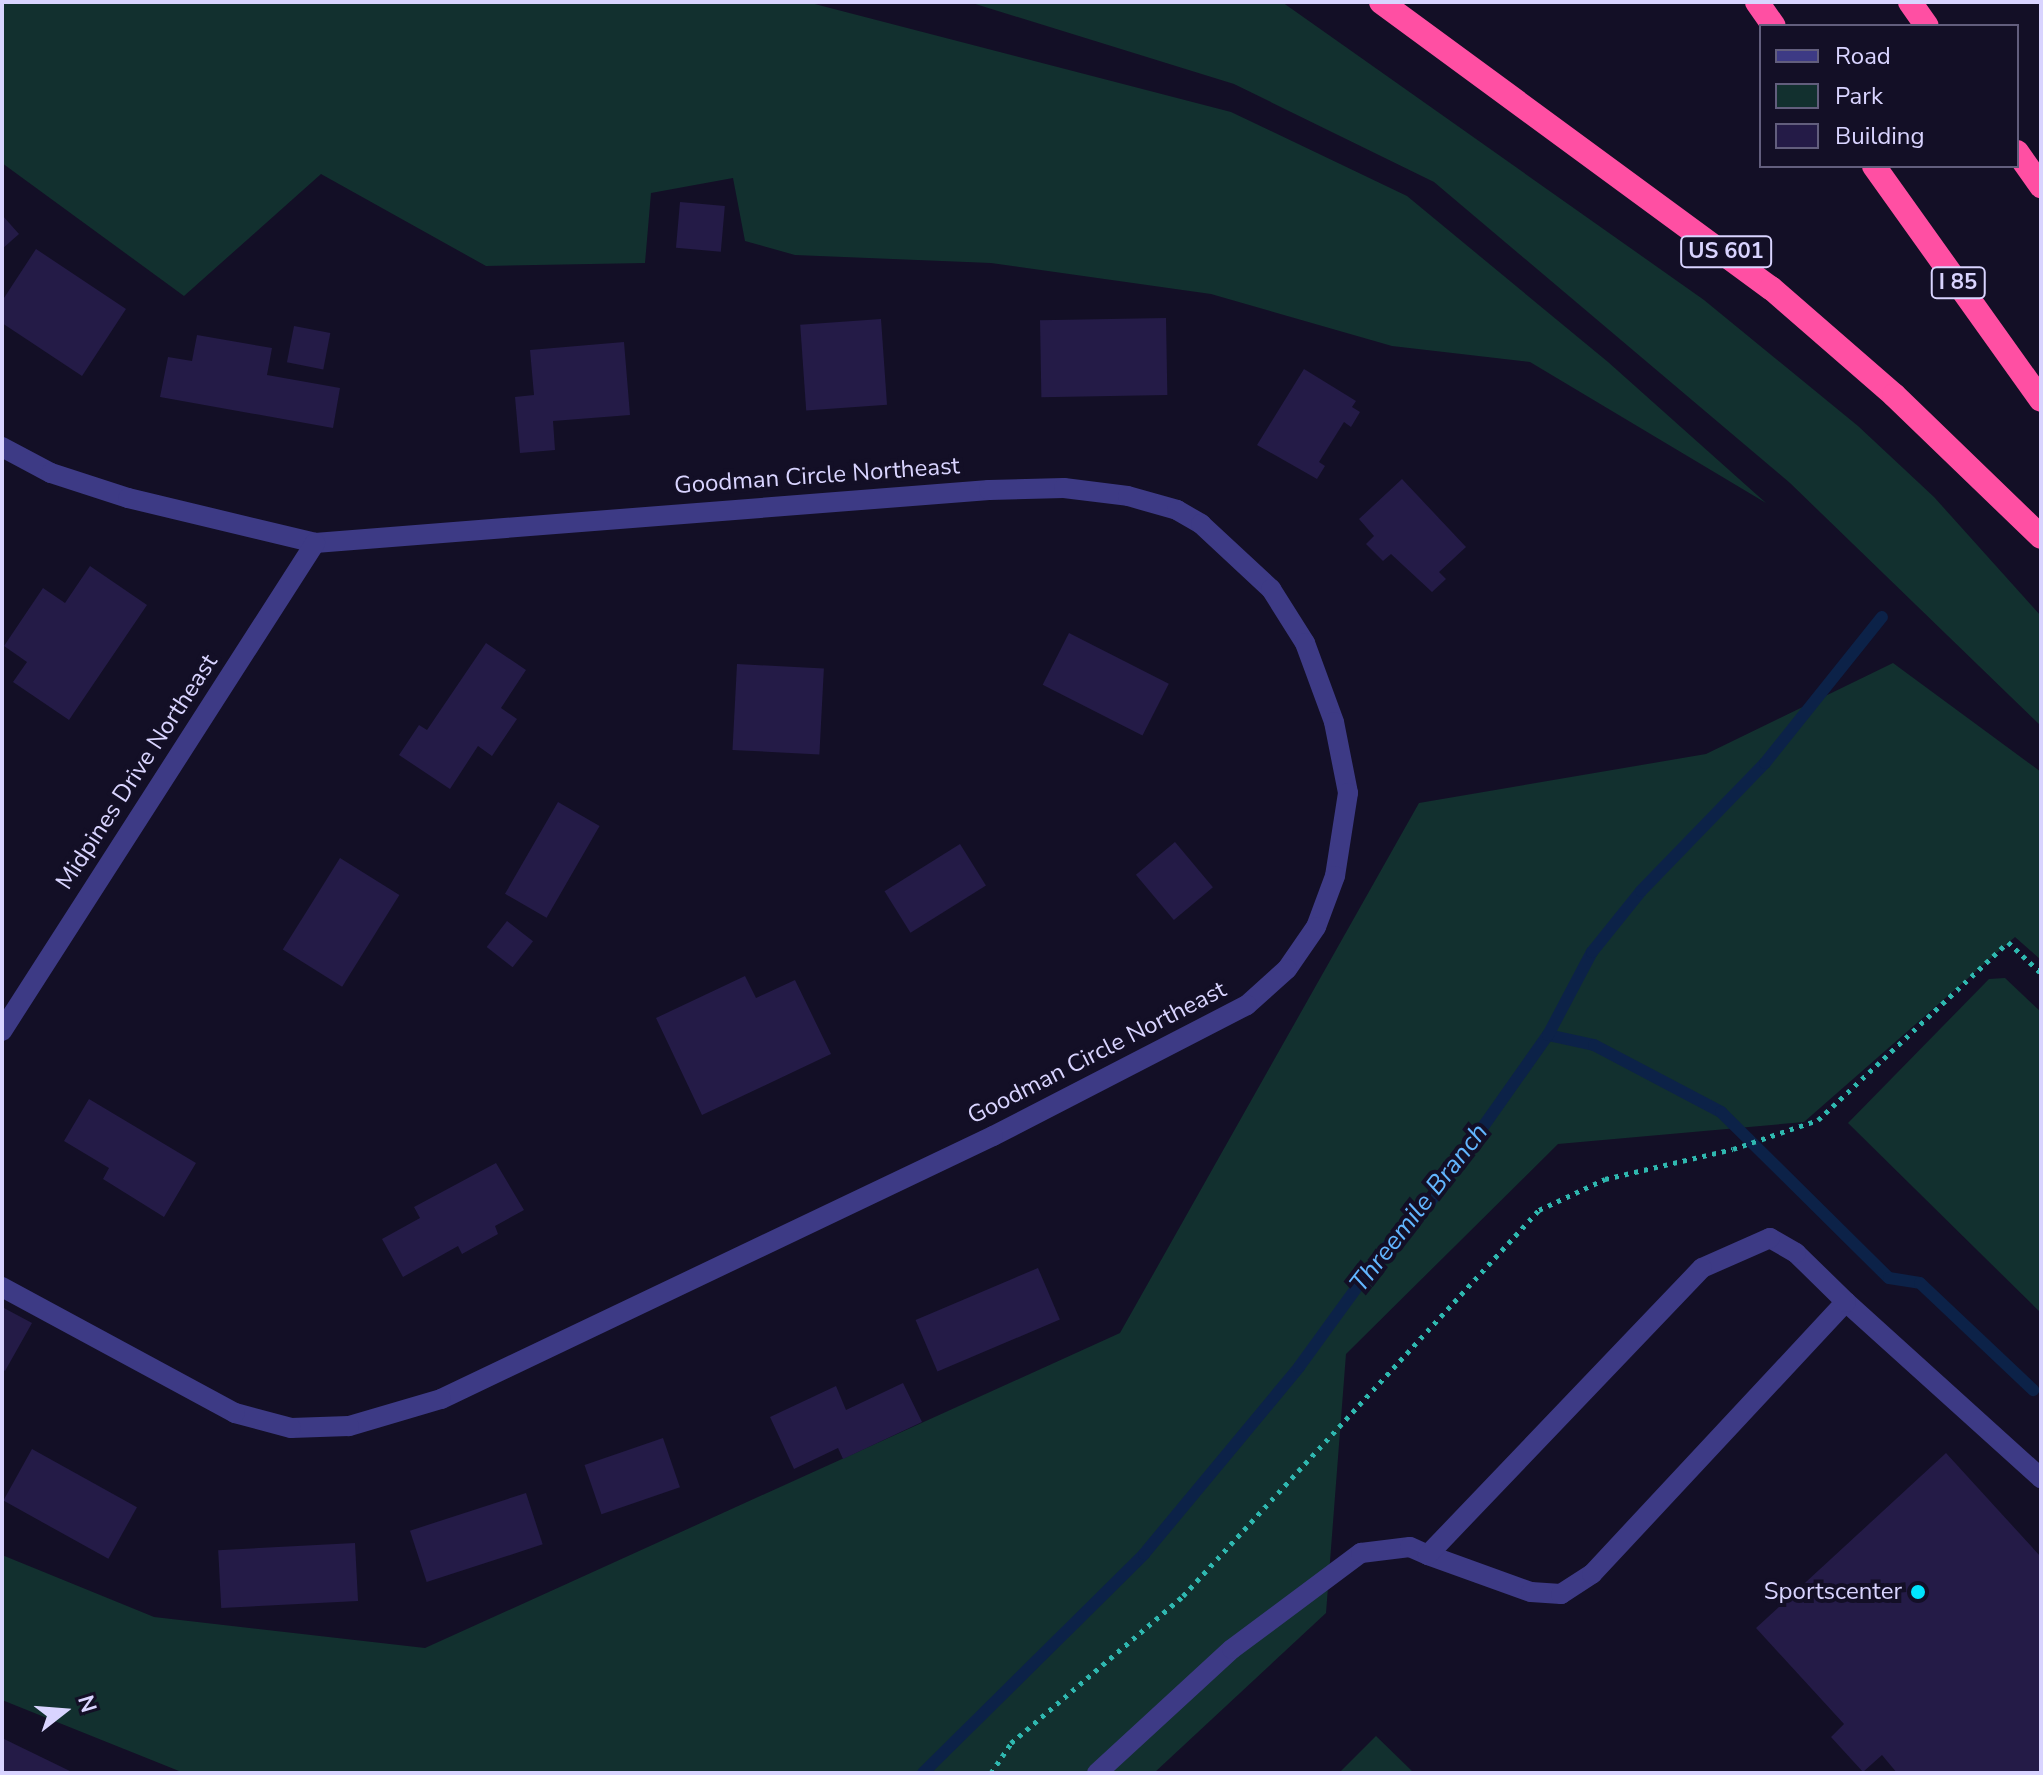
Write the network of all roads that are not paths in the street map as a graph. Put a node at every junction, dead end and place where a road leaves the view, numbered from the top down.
1 (1381, 2) edge
2 (1757, 2) edge
3 (1910, 2) edge
4 (1773, 24) edge
5 (1926, 24) edge
6 (2019, 155) edge
7 (1875, 168) edge
8 (2041, 186) edge
9 (2041, 400) edge
10 (2, 447) edge
11 (2041, 537) edge
12 (315, 543) junction
13 (2, 1031) edge
14 (2, 1287) edge
15 (1846, 1302) junction
16 (2041, 1478) edge
17 (1428, 1555) junction
18 (1097, 1773) edge

1 - 11 highway, US 601
2 - 4 highway
3 - 5 highway
6 - 8 highway
7 - 9 highway, I 85
10 - 12 street, Goodman Circle Northeast
12 - 13 street, Midpines Drive Northeast
12 - 14 street, Goodman Circle Northeast
15 - 16 street
15 - 17 street
15 - 17 street
17 - 18 street

